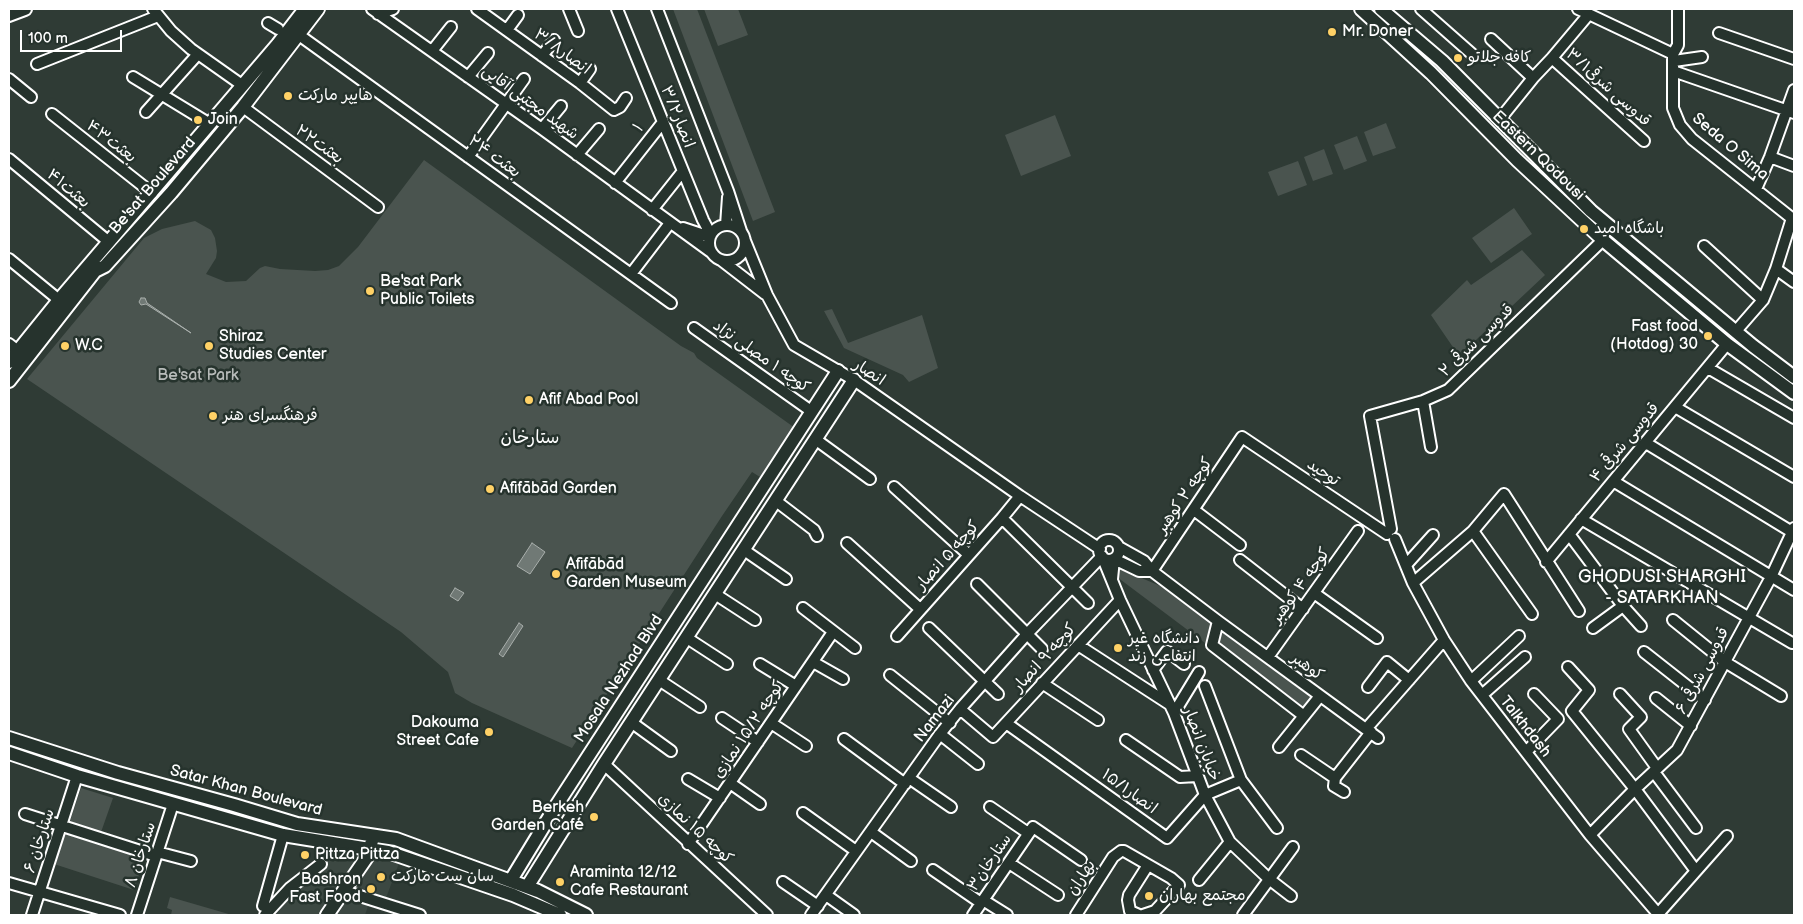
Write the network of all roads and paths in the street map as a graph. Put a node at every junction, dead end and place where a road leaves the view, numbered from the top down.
1 (25, 9) edge
2 (326, 9) edge
3 (393, 9) edge
4 (477, 9) edge
5 (569, 9) edge
6 (617, 9) edge
7 (657, 9) edge
8 (1361, 9) edge
9 (1381, 9) edge
10 (1421, 9) edge
11 (1578, 9) edge
12 (1678, 9) edge
13 (312, 11) edge
14 (375, 11) edge
15 (156, 12) edge
16 (1589, 14) junction
17 (9, 15) edge
18 (518, 15) dead end
19 (268, 23) dead end
20 (451, 27) dead end
21 (278, 29) dead end
22 (507, 30) junction
23 (578, 31) dead end
24 (1719, 33) dead end
25 (300, 35) junction
26 (1491, 39) dead end
27 (554, 40) dead end
28 (194, 51) junction
29 (432, 51) junction
30 (488, 53) dead end
31 (1472, 54) dead end
32 (542, 56) junction
33 (1702, 57) dead end
34 (1552, 58) junction
35 (1794, 59) edge
36 (1673, 62) junction
37 (37, 64) dead end
38 (590, 69) dead end
39 (134, 77) dead end
40 (468, 77) junction
41 (1533, 78) junction
42 (9, 79) edge
43 (524, 79) dead end
44 (580, 83) junction
45 (242, 85) junction
46 (1794, 90) edge
47 (162, 94) junction
48 (31, 97) dead end
49 (626, 98) dead end
50 (506, 103) junction
51 (561, 106) dead end
52 (243, 107) junction
53 (146, 112) dead end
54 (1790, 112) edge
55 (52, 114) dead end
56 (1500, 119) junction
57 (662, 122) junction
58 (210, 124) junction
59 (542, 129) junction
60 (599, 129) dead end
61 (1644, 141) dead end
62 (1528, 148) junction
63 (577, 155) junction
64 (1770, 156) junction
65 (468, 157) junction
66 (9, 160) edge
67 (1517, 160) junction
68 (1794, 166) edge
69 (682, 171) junction
70 (615, 183) junction
71 (1756, 189) junction
72 (728, 192) junction
73 (152, 193) junction
74 (378, 207) dead end
75 (652, 210) junction
76 (1793, 219) edge
77 (670, 224) junction
78 (726, 225) junction
79 (741, 230) junction
80 (710, 236) junction
81 (1603, 240) junction
82 (745, 241) junction
83 (109, 242) junction
84 (1704, 246) dead end
85 (711, 252) junction
86 (9, 259) edge
87 (720, 260) junction
88 (1776, 269) junction
89 (631, 274) junction
90 (1794, 282) edge
91 (766, 295) junction
92 (59, 300) junction
93 (1763, 300) junction
94 (671, 303) dead end
95 (694, 328) dead end
96 (1736, 330) junction
97 (1727, 344) junction
98 (13, 347) edge
99 (9, 362) edge
100 (1708, 368) junction
101 (838, 371) junction
102 (1794, 376) edge
103 (854, 380) junction
104 (9, 381) edge
105 (1794, 393) edge
106 (1423, 401) junction
107 (1676, 407) junction
108 (811, 411) junction
109 (1794, 418) edge
110 (1242, 437) joint
111 (815, 439) junction
112 (1646, 443) junction
113 (1431, 447) dead end
114 (1794, 477) edge
115 (870, 479) dead end
116 (1613, 481) junction
117 (894, 487) dead end
118 (1020, 496) junction
119 (753, 501) junction
120 (772, 506) junction
121 (1194, 510) junction
122 (1002, 518) junction
123 (1582, 519) junction
124 (1473, 530) junction
125 (1793, 530) edge
126 (1358, 532) dead end
127 (1391, 534) junction
128 (1569, 534) junction
129 (817, 536) dead end
130 (1433, 536) dead end
131 (847, 543) dead end
132 (1240, 545) dead end
133 (1118, 547) junction
134 (744, 550) junction
135 (1101, 552) junction
136 (969, 555) junction
137 (1114, 559) junction
138 (1240, 560) dead end
139 (1546, 562) junction
140 (1406, 565) junction
141 (1152, 571) junction
142 (1770, 577) junction
143 (786, 579) dead end
144 (1112, 582) junction
145 (1413, 583) junction
146 (978, 584) dead end
147 (1072, 587) junction
148 (1794, 590) edge
149 (715, 594) junction
150 (1314, 594) junction
151 (1120, 600) junction
152 (1088, 603) dead end
153 (1623, 606) junction
154 (802, 608) dead end
155 (920, 609) junction
156 (1303, 609) junction
157 (1579, 611) dead end
158 (1532, 614) dead end
159 (1748, 618) junction
160 (755, 620) dead end
161 (1673, 620) dead end
162 (1218, 621) junction
163 (1641, 626) dead end
164 (929, 628) dead end
165 (1593, 628) dead end
166 (833, 632) junction
167 (1027, 634) junction
168 (897, 636) dead end
169 (1519, 636) dead end
170 (686, 638) junction
171 (1377, 638) dead end
172 (1444, 640) junction
173 (1792, 643) dead end
174 (1078, 645) junction
175 (855, 648) dead end
176 (1042, 649) dead end
177 (1644, 652) dead end
178 (1268, 657) junction
179 (1524, 657) dead end
180 (813, 662) junction
181 (1725, 662) junction
182 (727, 664) dead end
183 (760, 664) dead end
184 (1184, 664) dead end
185 (1568, 667) dead end
186 (1153, 670) junction
187 (1199, 672) dead end
188 (890, 675) dead end
189 (659, 680) junction
190 (843, 680) dead end
191 (1409, 680) junction
192 (985, 681) junction
193 (1471, 681) junction
194 (1042, 683) junction
195 (796, 686) junction
196 (1206, 686) dead end
197 (1368, 687) dead end
198 (998, 694) dead end
199 (1534, 694) dead end
200 (1620, 694) dead end
201 (1482, 695) junction
202 (1320, 696) junction
203 (1781, 696) dead end
204 (1656, 698) dead end
205 (1705, 700) junction
206 (700, 707) dead end
207 (960, 709) junction
208 (1172, 709) junction
209 (1304, 716) junction
210 (722, 718) dead end
211 (1098, 720) dead end
212 (631, 722) junction
213 (771, 723) junction
214 (950, 723) junction
215 (1006, 723) junction
216 (1691, 726) junction
217 (1372, 733) junction
218 (940, 734) junction
219 (9, 738) edge
220 (844, 739) dead end
221 (1126, 740) dead end
222 (758, 742) junction
223 (806, 746) dead end
224 (1279, 747) dead end
225 (670, 751) dead end
226 (1526, 752) junction
227 (9, 753) edge
228 (1301, 755) dead end
229 (604, 764) junction
230 (978, 764) dead end
231 (1656, 770) junction
232 (77, 776) junction
233 (1197, 776) junction
234 (688, 778) dead end
235 (1335, 778) junction
236 (1240, 780) junction
237 (907, 781) junction
238 (730, 783) junction
239 (1635, 789) junction
240 (1344, 792) dead end
241 (1204, 795) junction
242 (720, 798) junction
243 (173, 804) junction
244 (760, 804) dead end
245 (556, 806) junction
246 (951, 807) dead end
247 (990, 807) dead end
248 (803, 813) dead end
249 (25, 814) dead end
250 (573, 814) junction
251 (62, 825) junction
252 (1277, 828) dead end
253 (1696, 828) dead end
254 (1031, 830) junction
255 (871, 832) junction
256 (283, 835) junction
257 (374, 835) junction
258 (1590, 835) junction
259 (1727, 836) dead end
260 (1230, 842) junction
261 (688, 844) junction
262 (1293, 847) dead end
263 (370, 849) junction
264 (856, 851) junction
265 (156, 854) junction
266 (911, 860) dead end
267 (1081, 860) dead end
268 (191, 861) dead end
269 (1009, 863) junction
270 (321, 864) dead end
271 (1148, 865) junction
272 (933, 870) dead end
273 (1696, 871) junction
274 (1269, 879) junction
275 (511, 880) junction
276 (1199, 880) dead end
277 (783, 882) dead end
278 (9, 883) edge
279 (527, 887) junction
280 (344, 891) junction
281 (39, 892) junction
282 (826, 895) junction
283 (1058, 896) dead end
284 (1290, 896) dead end
285 (982, 902) junction
286 (814, 911) edge
287 (264, 912) edge
288 (32, 915) edge
289 (120, 915) edge
290 (136, 915) edge
291 (327, 915) edge
292 (420, 915) edge
293 (560, 915) edge
294 (586, 915) edge
295 (767, 915) edge
296 (854, 915) edge
297 (973, 915) edge
298 (1007, 915) edge
299 (1076, 915) edge
300 (1139, 915) edge
301 (1143, 915) edge
302 (1243, 915) edge
303 (1659, 915) edge

1 - 17 main road
2 - 13 street
3 - 14 street
4 - 22 street, انصار۳/۸
5 - 23 street
6 - 57 street, انصار۳/۲
7 - 72 street
8 - 67 main road, Eastern Qodousi
9 - 56 main road, Eastern Qodousi
10 - 31 street
11 - 16 street
12 - 36 street, Seda O Sima
13 - 25 main road, Be'sat Boulevard
13 - 45 main road, Be'sat Boulevard
14 - 29 street, شهید مجتبی آقایی
15 - 28 street
15 - 37 street
16 - 34 street
16 - 36 street
18 - 22 street
19 - 21 street
20 - 29 street
22 - 32 street, انصار۳/۸
24 - 35 street
25 - 52 main road, Be'sat Boulevard
25 - 65 street, بعثت ۲۴
26 - 41 street
27 - 32 street
28 - 45 street
28 - 47 street
29 - 40 street, شهید مجتبی آقایی
30 - 40 street
32 - 44 street, انصار۳/۸
33 - 36 street
34 - 41 street
34 - 61 street, قدوسی شرقی۳/۱
36 - 54 street
36 - 71 street, Seda O Sima
38 - 44 street
39 - 47 street
40 - 50 street, شهید مجتبی آقایی
41 - 56 street
42 - 48 street
43 - 50 street
44 - 49 street, انصار۳/۸
45 - 58 main road, Be'sat Boulevard
46 - 54 street
47 - 53 street
47 - 58 street
50 - 59 street, شهید مجتبی آقایی
50 - 65 street
51 - 59 street
52 - 74 street, بعثت۲۲
52 - 104 main road, Be'sat Boulevard
54 - 64 street
55 - 73 street, بعثت۴۳
56 - 62 main road, Eastern Qodousi
57 - 69 street, انصار۳/۲
57 - 70 street, ۱
58 - 73 main road, Be'sat Boulevard
59 - 63 street, شهید مجتبی آقایی
60 - 63 street
62 - 67 main road
62 - 96 main road, Eastern Qodousi
63 - 70 street, شهید مجتبی آقایی
64 - 68 street
64 - 71 street
65 - 89 street, بعثت ۲۴
66 - 83 street, بعثت۴۱
67 - 81 main road, Eastern Qodousi
69 - 75 street
69 - 80 street, انصار۳/۲
70 - 75 street, شهید مجتبی آقایی
71 - 76 street, Seda O Sima
72 - 78 street
72 - 79 street
73 - 83 main road, Be'sat Boulevard
75 - 77 street, شهید مجتبی آقایی
76 - 88 street
77 - 80 street, شهید مجتبی آقایی
77 - 85 street, شهید مجتبی آقایی
77 - 89 street
78 - 79 street
78 - 80 street
79 - 82 street
80 - 85 street
81 - 97 main road, Eastern Qodousi
81 - 106 street, قدوسی شرقی ۲
82 - 87 street
82 - 91 street, انصار
83 - 92 main road, Be'sat Boulevard
84 - 93 street
85 - 87 street
86 - 92 street
87 - 91 street
88 - 90 street
88 - 93 street
89 - 94 street, بعثت ۲۴
91 - 101 street, انصار
92 - 98 main road, Be'sat Boulevard
93 - 96 street
95 - 108 street, کوچه ۱ مصلی نژاد
96 - 102 main road, Eastern Qodousi
97 - 100 street, قدوسی شرقی ۴
97 - 105 main road, Eastern Qodousi
98 - 99 main road, Be'sat Boulevard
100 - 107 street, قدوسی شرقی ۴
100 - 109 street
101 - 103 street, انصار
101 - 108 main road, Mosala Nezhad Blvd
103 - 111 main road, Mosala Nezhad Blvd
103 - 118 street, انصار
106 - 113 street
106 - 127 street, قدوسی شرقی ۲
107 - 112 street, قدوسی شرقی ۴
107 - 114 street
108 - 119 main road, Mosala Nezhad Blvd
110 - 121 street, کوچه ۲ کوهبر
110 - 127 street, توحید
111 - 115 street
111 - 120 main road, Mosala Nezhad Blvd
112 - 116 street, قدوسی شرقی ۴
112 - 125 street
116 - 123 street, قدوسی شرقی ۴
116 - 142 street
117 - 136 street
118 - 122 street, کوچه ۵ انصار
118 - 135 street
119 - 120 main road
119 - 245 main road, Mosala Nezhad Blvd
120 - 129 street
120 - 134 main road, Mosala Nezhad Blvd
121 - 132 street
121 - 141 street, کوچه ۲ کوهبر
122 - 136 street, کوچه ۵ انصار
122 - 147 street
123 - 128 street, قدوسی شرقی ۴
123 - 159 street
124 - 139 street
124 - 145 street
124 - 158 street
125 - 142 street, قدوسی شرقی ۶
126 - 150 street, کوچه ۴ کوهبر
127 - 140 street, Talkhdash
128 - 139 street, قدوسی شرقی ۴
128 - 153 street
130 - 140 street
131 - 155 street
133 - 135 street
133 - 137 street
133 - 141 street, کوهبر
134 - 143 street
134 - 149 main road, Mosala Nezhad Blvd
135 - 137 street
135 - 144 street, خیابان انصار
135 - 147 street, Namazi
136 - 155 street, کوچه ۵ انصار
137 - 141 street
137 - 144 street, خیابان انصار
138 - 156 street
139 - 157 street
140 - 145 street, Talkhdash
141 - 162 street, کوهبر
142 - 148 street
142 - 159 street, قدوسی شرقی ۶
144 - 151 street, خیابان انصار
145 - 172 street, Talkhdash
146 - 167 street
147 - 152 street
147 - 167 street, Namazi
149 - 160 street
149 - 170 main road, Mosala Nezhad Blvd
150 - 156 street, کوچه ۴ کوهبر
150 - 171 street
151 - 174 street, کوچه ۹ انصار
151 - 186 street, خیابان انصار
153 - 163 street
153 - 165 street
154 - 166 street
155 - 168 street, کوچه ۵ انصار
156 - 178 street, کوچه ۴ کوهبر
159 - 173 street
159 - 181 street, قدوسی شرقی ۶
161 - 181 street
162 - 178 street, کوهبر
162 - 209 street
164 - 192 street
166 - 175 street
166 - 180 street, کوچه ۱۵/۲ نمازی
167 - 176 street
167 - 192 street, Namazi
169 - 193 street
170 - 182 street
170 - 189 main road, Mosala Nezhad Blvd
172 - 191 street
172 - 193 street, Talkhdash
174 - 194 street, کوچه ۹ انصار
174 - 208 street
177 - 205 street
178 - 202 street, کوهبر
179 - 201 street
180 - 190 street
180 - 195 street, کوچه ۱۵/۲ نمازی
181 - 203 street
181 - 205 street, قدوسی شرقی ۶
183 - 195 street
184 - 186 street
185 - 239 street
186 - 208 street, خیابان انصار
187 - 208 street
188 - 214 street
189 - 206 street
189 - 212 main road, Mosala Nezhad Blvd
191 - 197 street
191 - 217 street
192 - 198 street
192 - 207 street, Namazi
193 - 201 street, Talkhdash
194 - 211 street
194 - 215 street, کوچه ۹ انصار
195 - 213 street, کوچه ۱۵/۲ نمازی
196 - 236 street
199 - 226 street
200 - 231 street
201 - 226 street, Talkhdash
202 - 209 street
202 - 217 street, کوهبر
204 - 216 street
205 - 216 street, قدوسی شرقی ۶
207 - 214 street, Namazi
207 - 215 street, کوچه ۹ انصار
208 - 233 street, خیابان انصار
209 - 224 street
210 - 222 street
212 - 225 street
212 - 229 main road, Mosala Nezhad Blvd
213 - 222 street, کوچه ۱۵/۲ نمازی
213 - 223 street
214 - 218 street, Namazi
215 - 241 street, انصار۱۵/۱
216 - 231 street, قدوسی شرقی ۶
217 - 235 street
218 - 230 street
218 - 237 street, Namazi
219 - 257 main road, Satar Khan Boulevard
220 - 237 street
221 - 233 street
222 - 238 street, کوچه ۱۵/۲ نمازی
226 - 258 street, Talkhdash
227 - 232 main road, Satar Khan Boulevard
228 - 235 street
229 - 250 main road, Mosala Nezhad Blvd
229 - 261 street, کوچه ۱۵ نمازی
231 - 239 street, قدوسی شرقی ۶
231 - 253 street
232 - 243 main road, Satar Khan Boulevard
232 - 251 street, ستارخان ۶
233 - 241 street, خیابان انصار
234 - 242 street
235 - 240 street
236 - 241 street
236 - 252 street
237 - 246 street
237 - 255 street, Namazi
238 - 242 street, کوچه ۱۵/۲ نمازی
238 - 244 street
239 - 258 street, قدوسی شرقی ۶
239 - 273 street
241 - 260 street, خیابان انصار
242 - 261 street, کوچه ۱۵/۲ نمازی
243 - 256 main road, Satar Khan Boulevard
243 - 265 street, ستارخان ۸
245 - 250 main road
245 - 275 main road, Mosala Nezhad Blvd
247 - 254 street
248 - 264 street
249 - 251 street
250 - 279 main road, Mosala Nezhad Blvd
251 - 265 street
251 - 281 street, ستارخان ۶
254 - 267 street
254 - 269 street, ستارخان۳
255 - 264 street, Namazi
255 - 266 street
256 - 263 main road, Satar Khan Boulevard
256 - 287 street
257 - 263 main road
257 - 275 main road, Satar Khan Boulevard
258 - 303 street, Talkhdash
259 - 273 street
260 - 274 street, خیابان انصار
260 - 276 street
261 - 295 street, کوچه ۱۵ نمازی
262 - 274 street
263 - 280 main road
263 - 293 main road, Satar Khan Boulevard
264 - 282 street, Namazi
265 - 268 street
265 - 290 street, ستارخان ۸
269 - 283 street
269 - 285 street, ستارخان۳
270 - 287 street
271 - 299 street, بهاران
271 - 300 street
271 - 301 street
272 - 285 street
273 - 303 street
274 - 284 street, خیابان انصار
274 - 302 street
275 - 279 main road, Satar Khan Boulevard
277 - 286 street
278 - 281 street
279 - 294 main road, Satar Khan Boulevard
280 - 291 main road
280 - 292 street
281 - 288 street, ستارخان ۶
281 - 289 street
282 - 286 street, Namazi
282 - 296 street
285 - 297 street, ستارخان۳
285 - 298 street

